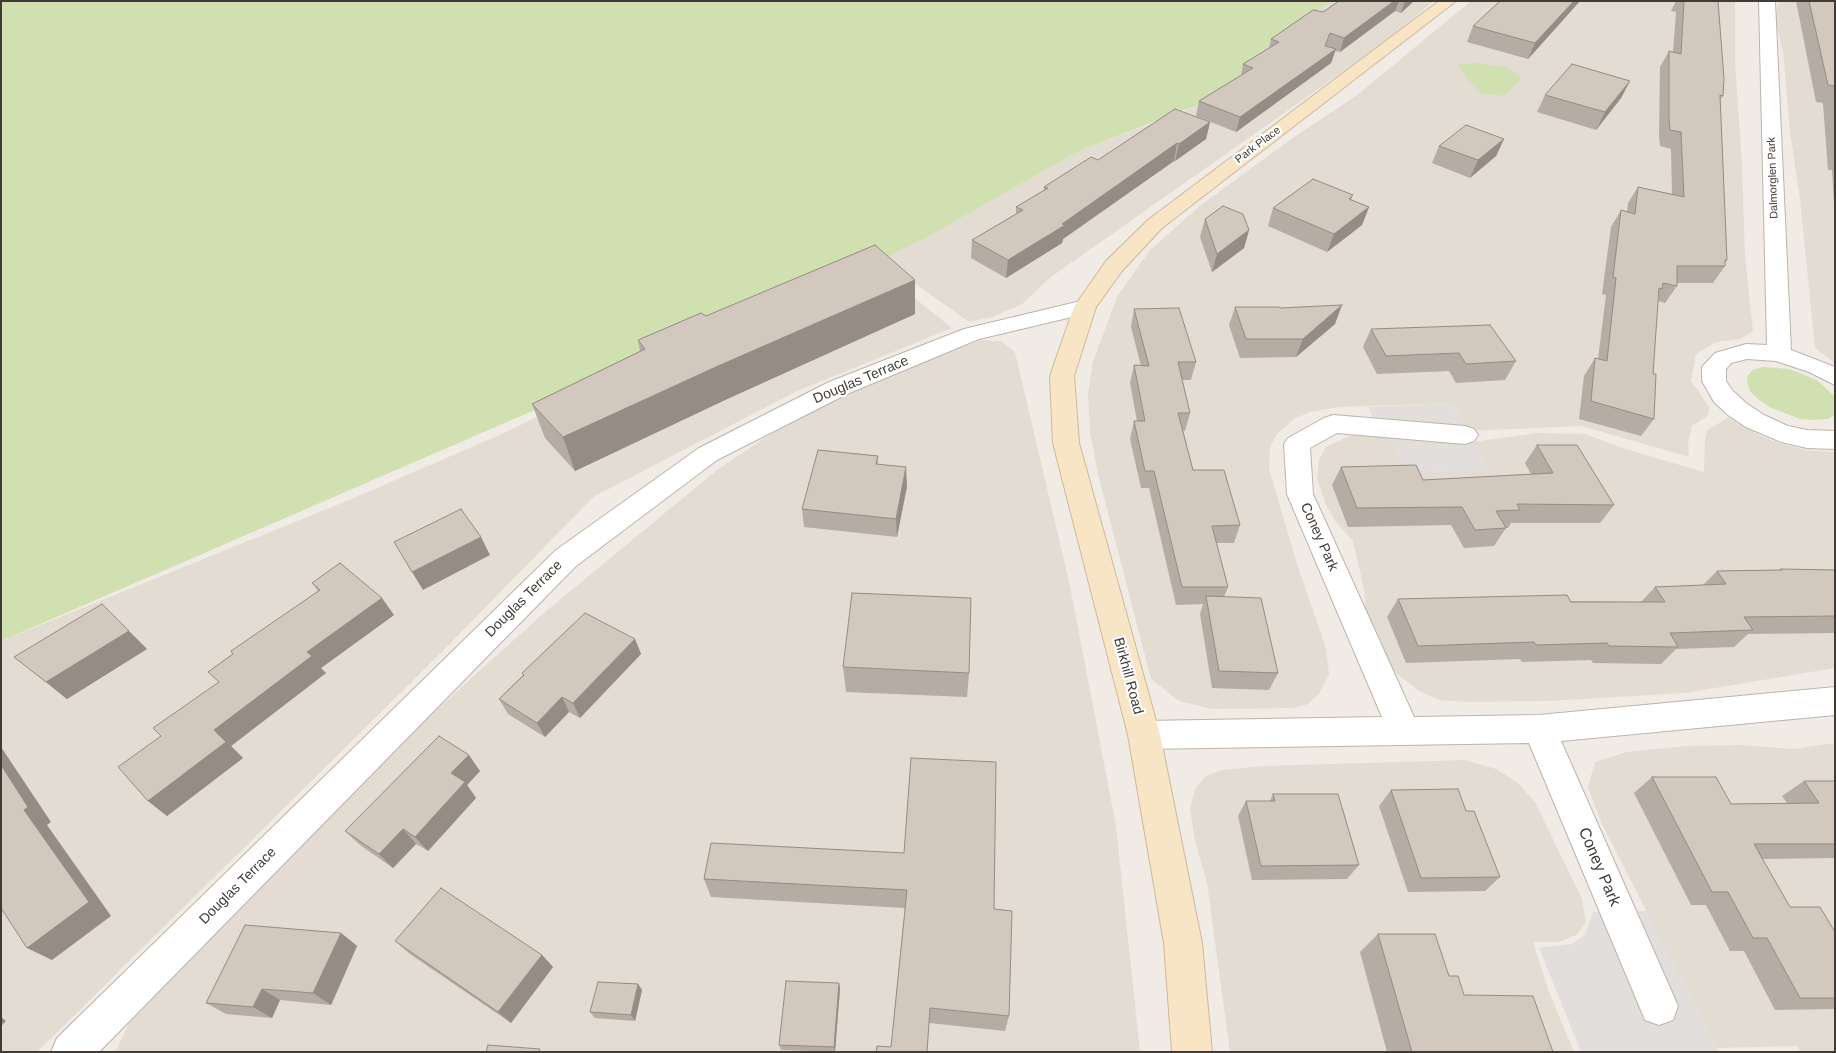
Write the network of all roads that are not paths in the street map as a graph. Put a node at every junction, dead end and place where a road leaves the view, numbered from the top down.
1 (1449, 1) edge
2 (1767, 1) edge
3 (1084, 307) junction
4 (1779, 354) junction
5 (1835, 377) edge
6 (1465, 435) dead end
7 (1835, 440) edge
8 (1835, 701) edge
9 (1539, 729) junction
10 (1404, 731) junction
11 (1144, 735) junction
12 (1659, 1006) dead end
13 (71, 1052) edge
14 (1192, 1052) edge

1 - 3 street, Park Place
2 - 4 street, Dalmorglen Park
3 - 11 street, Birkhill Road
3 - 13 street, Douglas Terrace
4 - 5 street
4 - 7 street
6 - 10 street, Coney Park
8 - 9 street
9 - 10 street
9 - 12 street, Coney Park
10 - 11 street
11 - 14 street, Birkhill Road

